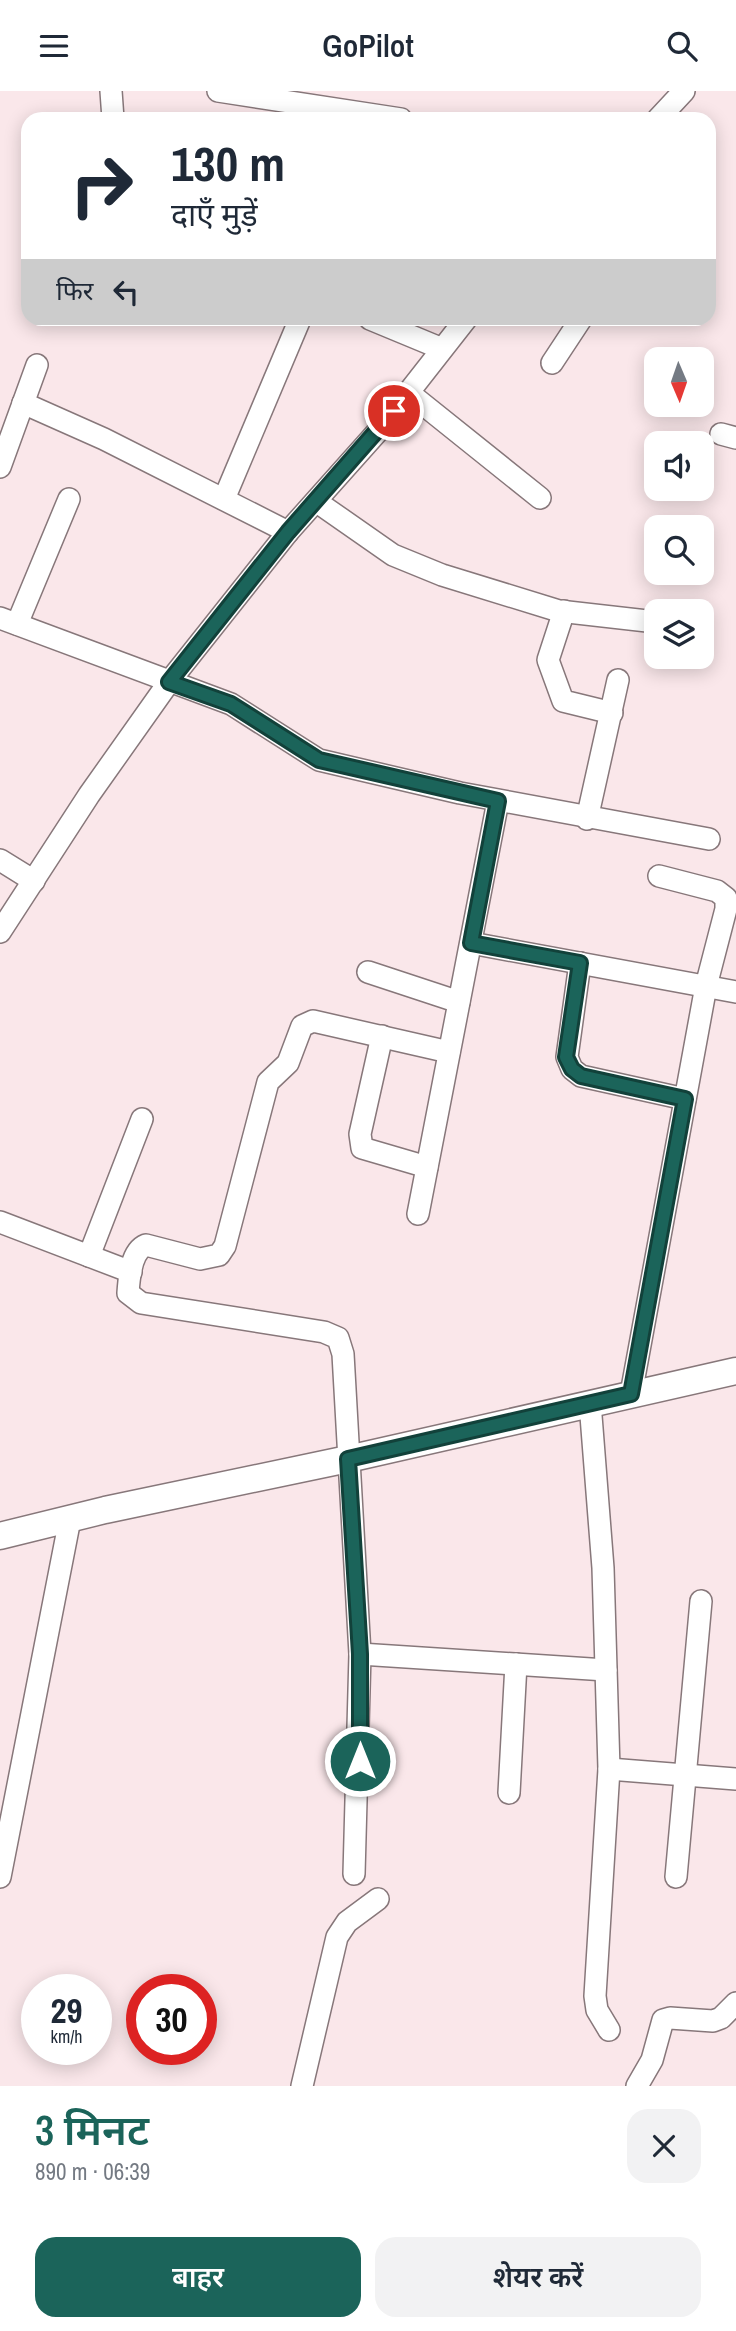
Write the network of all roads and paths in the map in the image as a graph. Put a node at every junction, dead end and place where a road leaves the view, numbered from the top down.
1 (111, 91) edge
2 (218, 91) edge
3 (684, 91) edge
4 (112, 112) edge
5 (308, 112) edge
6 (664, 112) edge
7 (297, 326) edge
8 (387, 326) edge
9 (460, 326) edge
10 (576, 326) edge
11 (440, 348) junction
12 (552, 363) dead end
13 (37, 365) dead end
14 (409, 393) junction
15 (23, 403) junction
16 (0, 467) edge
17 (540, 498) dead end
18 (69, 499) dead end
19 (224, 499) junction
20 (317, 502) junction
21 (288, 532) junction
22 (564, 611) junction
23 (8, 621) edge
24 (644, 621) edge
25 (618, 680) dead end
26 (169, 682) junction
27 (612, 713) junction
28 (498, 801) junction
29 (587, 819) junction
30 (709, 838) dead end
31 (0, 860) edge
32 (659, 876) dead end
33 (34, 881) junction
34 (0, 932) edge
35 (471, 943) junction
36 (580, 963) junction
37 (368, 972) dead end
38 (706, 986) junction
39 (736, 992) edge
40 (459, 1002) junction
41 (382, 1036) junction
42 (449, 1052) junction
43 (685, 1099) junction
44 (142, 1119) dead end
45 (427, 1167) junction
46 (418, 1214) dead end
47 (0, 1222) edge
48 (89, 1256) junction
49 (131, 1272) junction
50 (736, 1371) edge
51 (631, 1394) junction
52 (590, 1403) junction
53 (348, 1459) junction
54 (71, 1519) junction
55 (0, 1536) edge
56 (701, 1601) dead end
57 (360, 1654) junction
58 (516, 1664) junction
59 (606, 1670) junction
60 (609, 1769) junction
61 (685, 1775) junction
62 (736, 1779) edge
63 (509, 1793) dead end
64 (354, 1874) dead end
65 (0, 1877) edge
66 (676, 1877) dead end
67 (378, 1899) dead end
68 (736, 2003) edge
69 (608, 2030) dead end
70 (302, 2086) edge
71 (638, 2086) edge

1 - 4 street
2 - 5 street
3 - 6 street
7 - 19 street
8 - 11 street
9 - 11 street
10 - 12 street
11 - 14 street
13 - 15 street
14 - 17 street
14 - 20 street
15 - 16 street
15 - 19 street
18 - 23 street
19 - 21 street
20 - 21 street
20 - 22 street
21 - 26 street
22 - 24 street
22 - 27 street
23 - 26 street
25 - 27 street
26 - 28 street
26 - 33 street
27 - 29 street
28 - 29 street
28 - 35 street
29 - 30 street
31 - 33 street
32 - 38 street
33 - 34 street
35 - 36 street
35 - 40 street
36 - 38 street
36 - 43 street
37 - 40 street
38 - 39 street
38 - 43 street
40 - 42 street
41 - 42 street
41 - 45 street
41 - 49 street
42 - 45 street
43 - 51 street
44 - 48 street
45 - 46 street
47 - 48 street
48 - 49 street
49 - 53 street
50 - 51 main road
51 - 52 main road
52 - 53 main road
52 - 59 street
53 - 54 main road
53 - 57 street
54 - 55 main road
54 - 65 street
56 - 61 street
57 - 58 street
57 - 64 street
58 - 59 street
58 - 63 street
59 - 60 street
60 - 61 street
60 - 69 street
61 - 62 street
61 - 66 street
67 - 70 street
68 - 71 street

